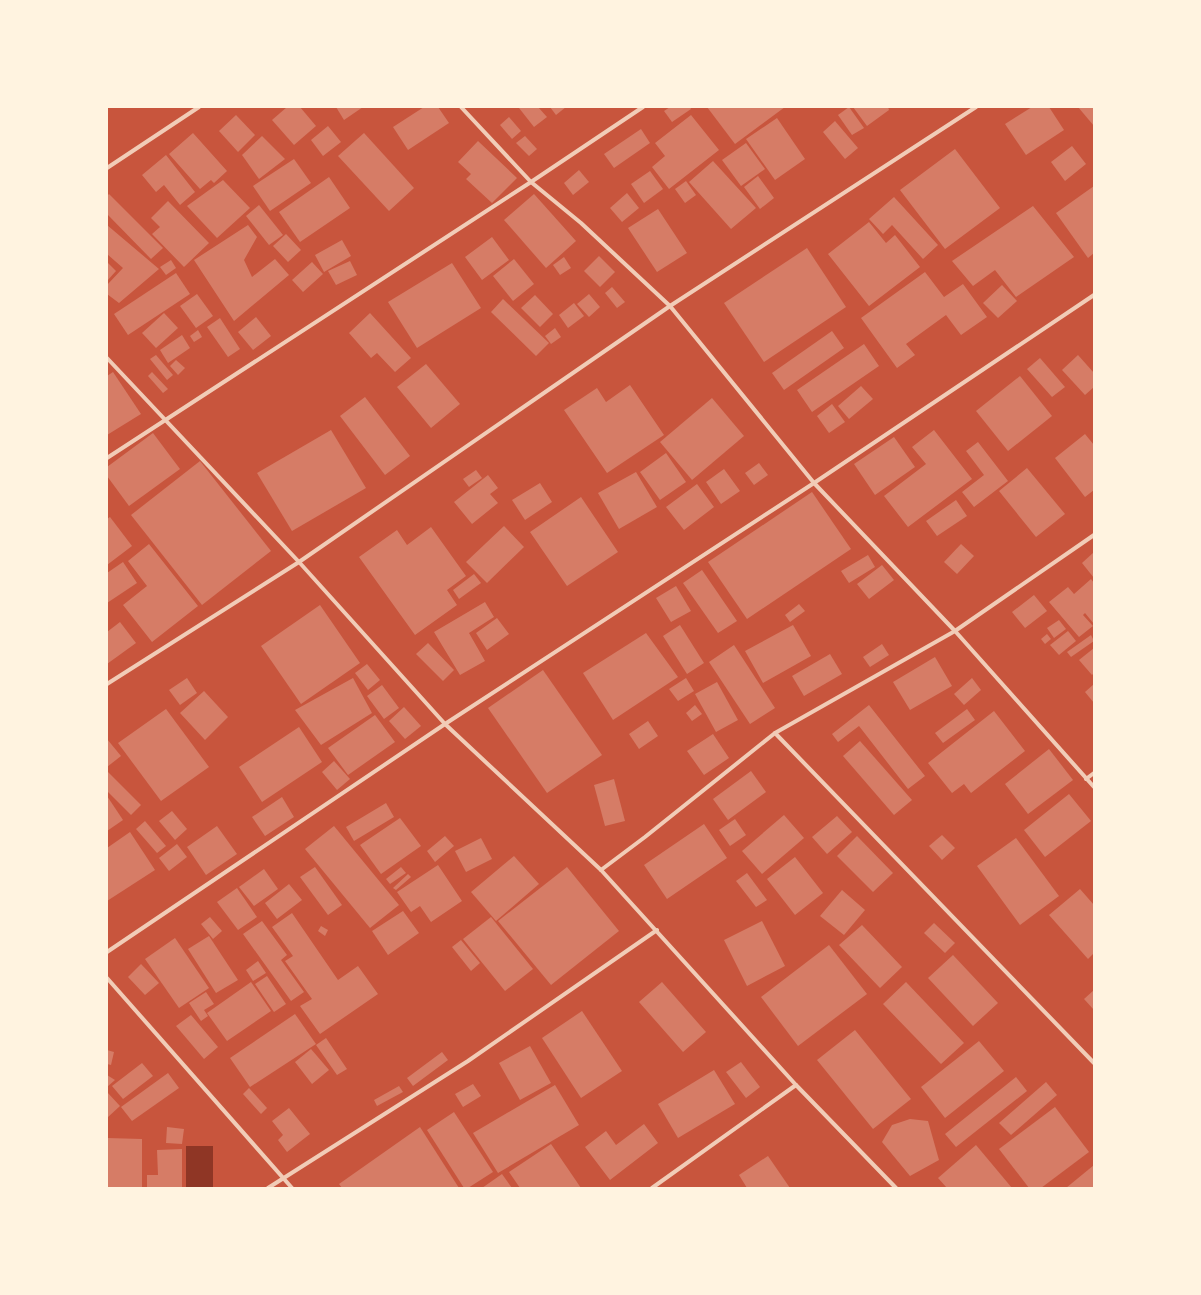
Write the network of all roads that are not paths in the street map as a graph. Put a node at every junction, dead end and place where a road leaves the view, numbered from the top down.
1 (199, 107) edge
2 (461, 107) edge
3 (643, 107) edge
4 (976, 107) edge
5 (107, 168) edge
6 (532, 182) junction
7 (1094, 295) edge
8 (670, 306) junction
9 (107, 358) edge
10 (164, 420) junction
11 (107, 458) edge
12 (814, 483) junction
13 (1094, 535) edge
14 (299, 562) junction
15 (955, 631) junction
16 (107, 684) edge
17 (445, 724) junction
18 (775, 733) junction
19 (1094, 773) edge
20 (1086, 779) junction
21 (1094, 787) edge
22 (601, 870) junction
23 (657, 930) junction
24 (107, 952) edge
25 (107, 978) edge
26 (1094, 1063) edge
27 (796, 1085) junction
28 (283, 1178) junction
29 (268, 1188) edge
30 (292, 1188) edge
31 (652, 1188) edge
32 (896, 1188) edge

1 - 5 street
2 - 6 street
3 - 6 street
4 - 8 street
6 - 8 street
6 - 10 street
7 - 12 street
8 - 12 street
8 - 14 street
9 - 10 street
10 - 11 street
10 - 14 street
12 - 15 street
12 - 17 street
13 - 15 street
14 - 16 street
14 - 17 street
15 - 18 street
15 - 20 street
17 - 22 street
17 - 24 street
18 - 22 street
18 - 26 street
19 - 20 street
20 - 21 street
22 - 23 street
23 - 27 street
23 - 28 street
25 - 28 street
27 - 31 street
27 - 32 street
28 - 29 street
28 - 30 street

